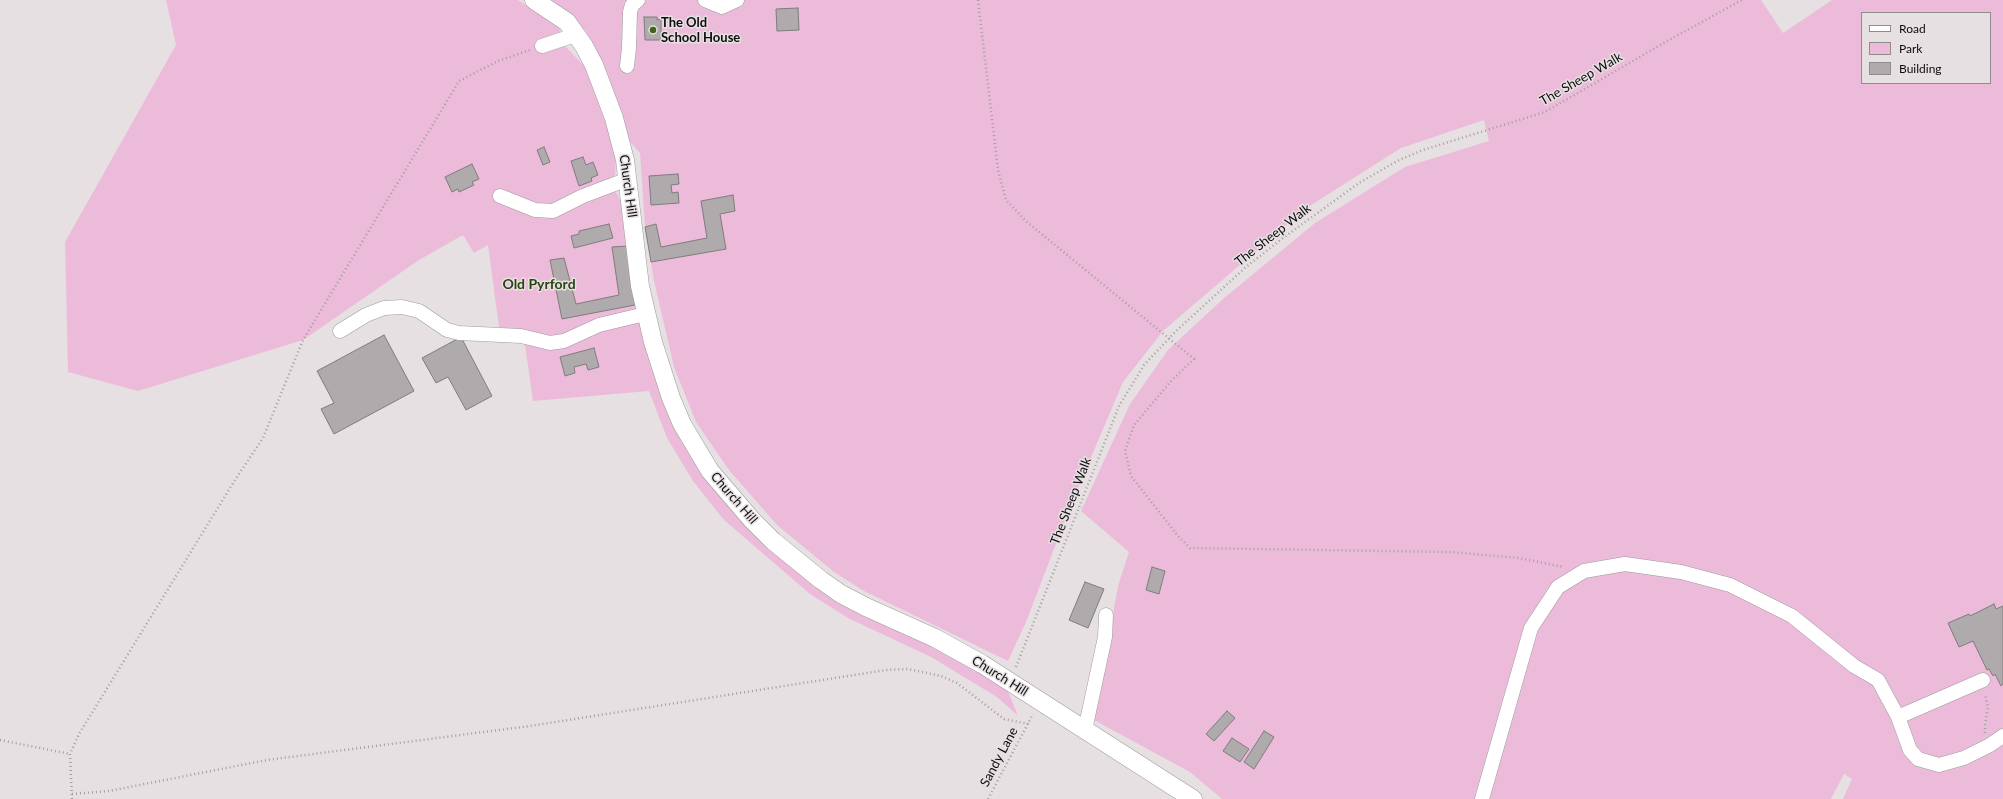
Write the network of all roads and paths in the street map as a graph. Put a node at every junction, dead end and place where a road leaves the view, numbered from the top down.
1 (534, 0) edge
2 (638, 0) edge
3 (705, 0) edge
4 (737, 0) edge
5 (978, 0) edge
6 (1742, 0) edge
7 (575, 36) junction
8 (542, 46) joint
9 (627, 66) dead end
10 (628, 179) junction
11 (500, 196) dead end
12 (646, 314) junction
13 (340, 331) dead end
14 (1584, 571) junction
15 (1106, 615) dead end
16 (1007, 681) junction
17 (1981, 681) joint
18 (1898, 717) junction
19 (1085, 730) junction
20 (2003, 736) edge
21 (0, 740) edge
22 (1990, 745) junction
23 (70, 754) junction
24 (72, 794) junction
25 (72, 799) edge
26 (988, 799) edge
27 (1194, 799) edge
28 (1482, 799) edge

1 - 7 main road, Church Hill
2 - 9 lane
3 - 4 lane
5 - 14 path
6 - 16 path, The Sheep Walk
7 - 8 lane
7 - 10 main road, Church Hill
8 - 23 path
10 - 11 lane
10 - 12 main road, Church Hill
12 - 13 lane
12 - 16 main road, Church Hill
14 - 18 lane
14 - 28 lane
15 - 19 lane
16 - 19 main road, Church Hill
17 - 18 lane
17 - 22 path
18 - 22 lane
19 - 27 main road, Church Hill
20 - 22 lane
21 - 23 path
23 - 24 path
24 - 25 path
24 - 26 path, Sandy Lane

